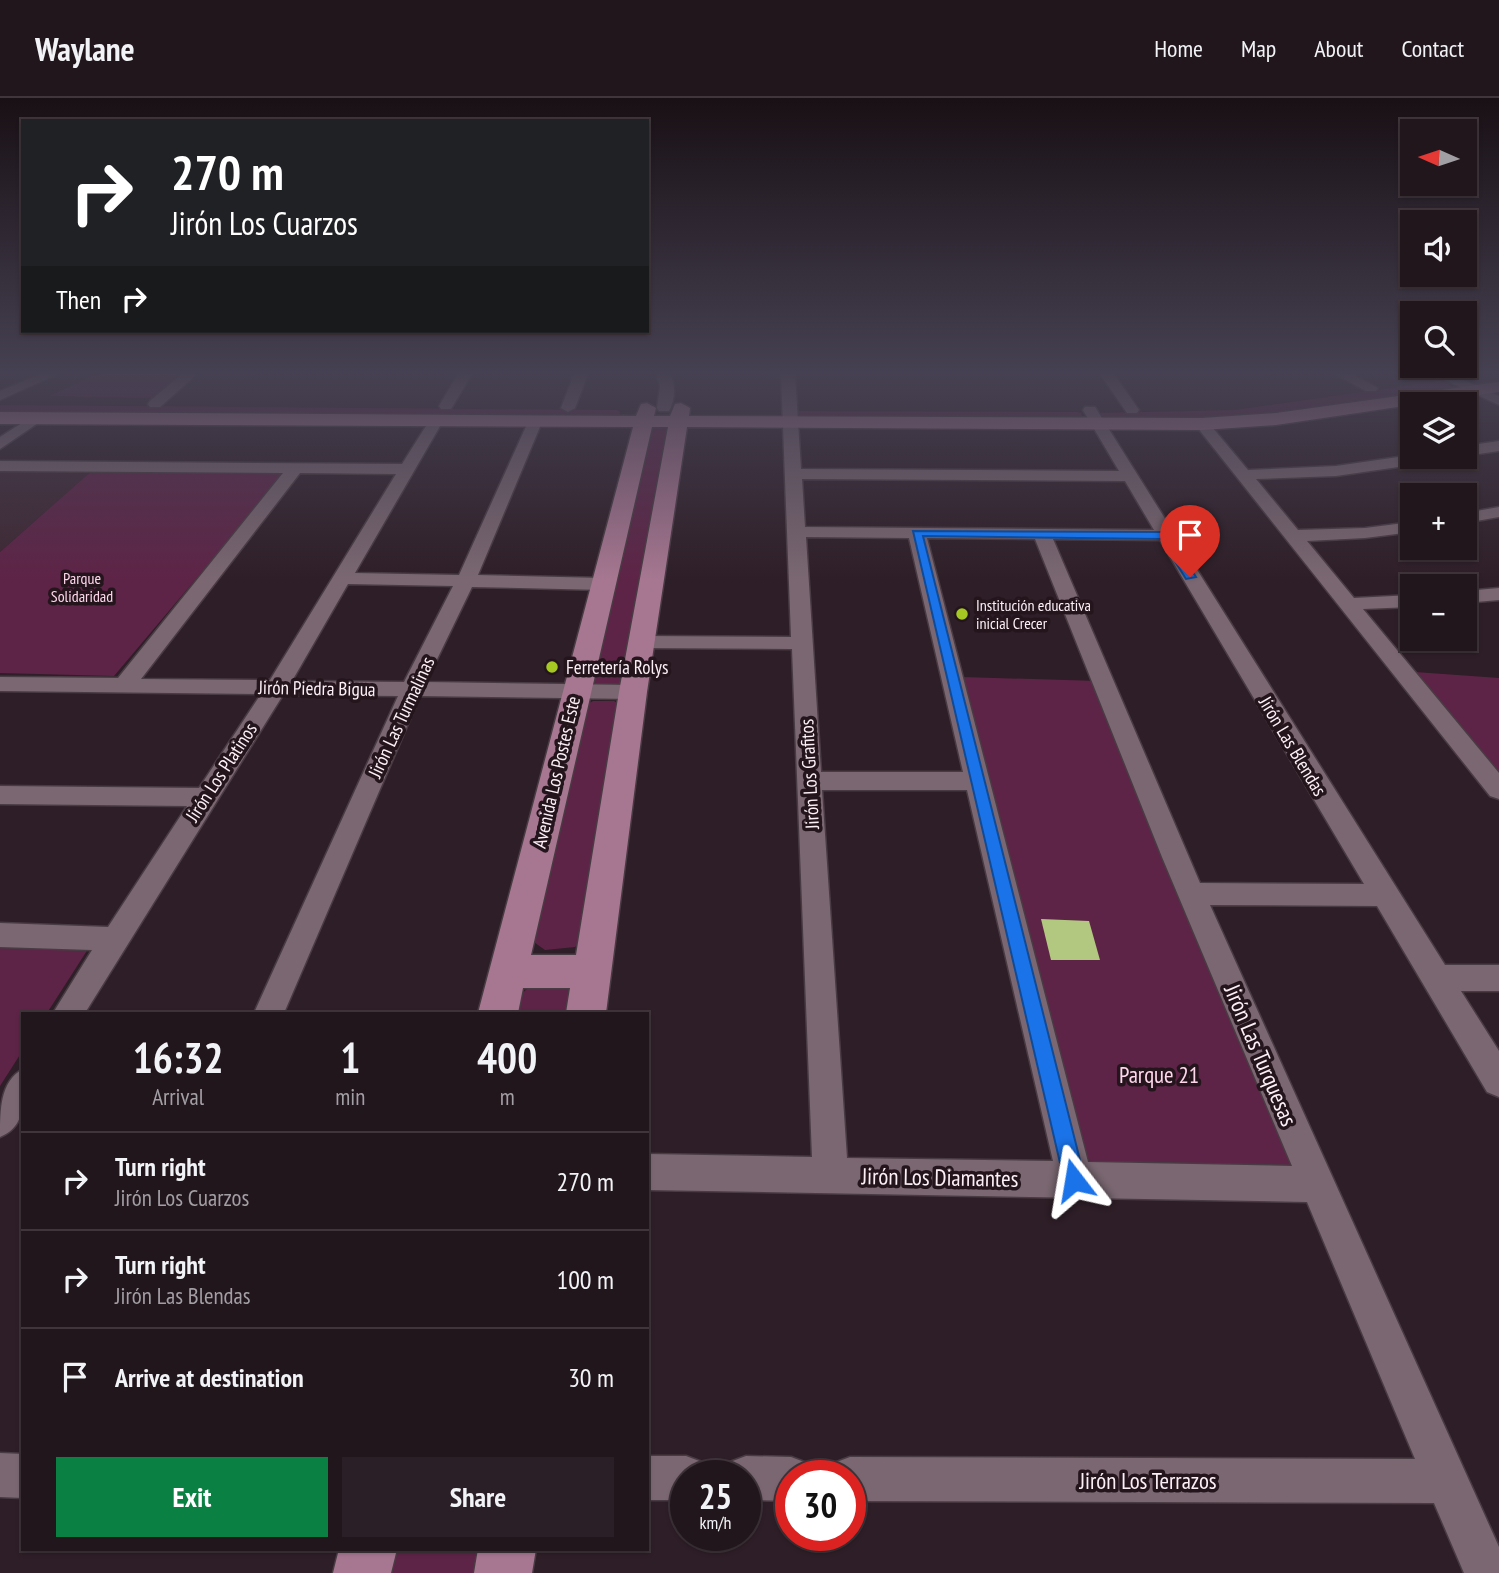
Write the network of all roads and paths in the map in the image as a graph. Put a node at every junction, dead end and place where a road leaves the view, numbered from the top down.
1 (423, 443) edge
2 (526, 443) edge
3 (653, 443) edge
4 (660, 443) edge
5 (793, 443) edge
6 (1109, 443) edge
7 (1218, 443) edge
8 (1499, 446) edge
9 (1477, 449) edge
10 (1400, 462) edge
11 (0, 466) edge
12 (295, 468) junction
13 (406, 469) junction
14 (795, 474) junction
15 (1245, 475) junction
16 (1129, 476) junction
17 (1499, 512) edge
18 (1477, 516) edge
19 (1400, 529) edge
20 (797, 532) junction
21 (917, 533) junction
22 (1042, 534) junction
23 (1165, 535) junction
24 (1295, 536) junction
25 (341, 578) junction
26 (466, 580) junction
27 (603, 583) junction
28 (1499, 594) edge
29 (1477, 596) edge
30 (1400, 602) edge
31 (1350, 604) junction
32 (642, 642) junction
33 (802, 643) junction
34 (0, 684) edge
35 (124, 685) junction
36 (277, 687) junction
37 (412, 689) junction
38 (575, 691) junction
39 (634, 692) junction
40 (809, 781) junction
41 (978, 781) junction
42 (1499, 790) edge
43 (0, 795) edge
44 (204, 797) junction
45 (1192, 894) junction
46 (1384, 895) junction
47 (0, 935) edge
48 (116, 939) junction
49 (593, 971) junction
50 (509, 972) junction
51 (1436, 978) junction
52 (1499, 978) edge
53 (69, 1012) edge
54 (270, 1012) edge
55 (498, 1012) edge
56 (586, 1012) edge
57 (1499, 1081) edge
58 (21, 1087) edge
59 (0, 1120) edge
60 (649, 1172) edge
61 (830, 1175) junction
62 (1074, 1180) junction
63 (1316, 1184) junction
64 (0, 1475) edge
65 (21, 1476) edge
66 (649, 1478) edge
67 (670, 1478) edge
68 (866, 1479) edge
69 (1446, 1481) junction
70 (368, 1551) edge
71 (507, 1551) edge
72 (362, 1573) edge
73 (503, 1573) edge
74 (1487, 1573) edge

1 - 13 street, Jirón Los Platinos
2 - 26 street, Jirón Las Turmalinas
3 - 27 main road, Avenida Los Postes Este
4 - 32 main road
5 - 14 street, Jirón Los Grafitos
6 - 16 street, Jirón Las Blendas
7 - 15 street
8 - 9 street
10 - 15 street
11 - 12 street
12 - 13 street
12 - 35 street
13 - 25 street, Jirón Los Platinos
14 - 16 street
14 - 20 street, Jirón Los Grafitos
15 - 24 street
16 - 23 street, Jirón Las Blendas
17 - 18 street
19 - 24 street
20 - 21 street
20 - 33 street, Jirón Los Grafitos
21 - 22 street
21 - 41 street
22 - 23 street
22 - 45 street, Jirón Las Turquesas
23 - 46 street, Jirón Las Blendas
24 - 31 street
25 - 26 street
25 - 36 street, Jirón Los Platinos
26 - 27 street
26 - 37 street, Jirón Las Turmalinas
27 - 38 main road, Avenida Los Postes Este
28 - 29 street
30 - 31 street
31 - 42 street
32 - 33 street
32 - 39 main road
33 - 40 street, Jirón Los Grafitos
34 - 35 street, Jirón Piedra Bigua
35 - 36 street, Jirón Piedra Bigua
36 - 37 street, Jirón Piedra Bigua
36 - 44 street, Jirón Los Platinos
37 - 38 street, Jirón Piedra Bigua
37 - 54 street, Jirón Las Turmalinas
38 - 39 street, Jirón Piedra Bigua
38 - 50 main road, Avenida Los Postes Este
39 - 49 main road
40 - 41 street
40 - 61 street, Jirón Los Grafitos
41 - 62 street
43 - 44 street
44 - 48 street, Jirón Los Platinos
45 - 46 street
45 - 63 street, Jirón Las Turquesas
46 - 51 street, Jirón Las Blendas
47 - 48 street
48 - 53 street, Jirón Los Platinos
49 - 50 main road
49 - 56 main road
50 - 55 main road, Avenida Los Postes Este
51 - 52 street
51 - 57 street, Jirón Las Blendas
58 - 59 street
60 - 61 street, Jirón Los Diamantes
61 - 62 street, Jirón Los Diamantes
62 - 63 street, Jirón Los Diamantes
63 - 69 street, Jirón Las Turquesas
64 - 65 street
66 - 67 street
68 - 69 street, Jirón Los Terrazos
69 - 74 street, Jirón Las Turquesas
70 - 72 main road
71 - 73 main road

